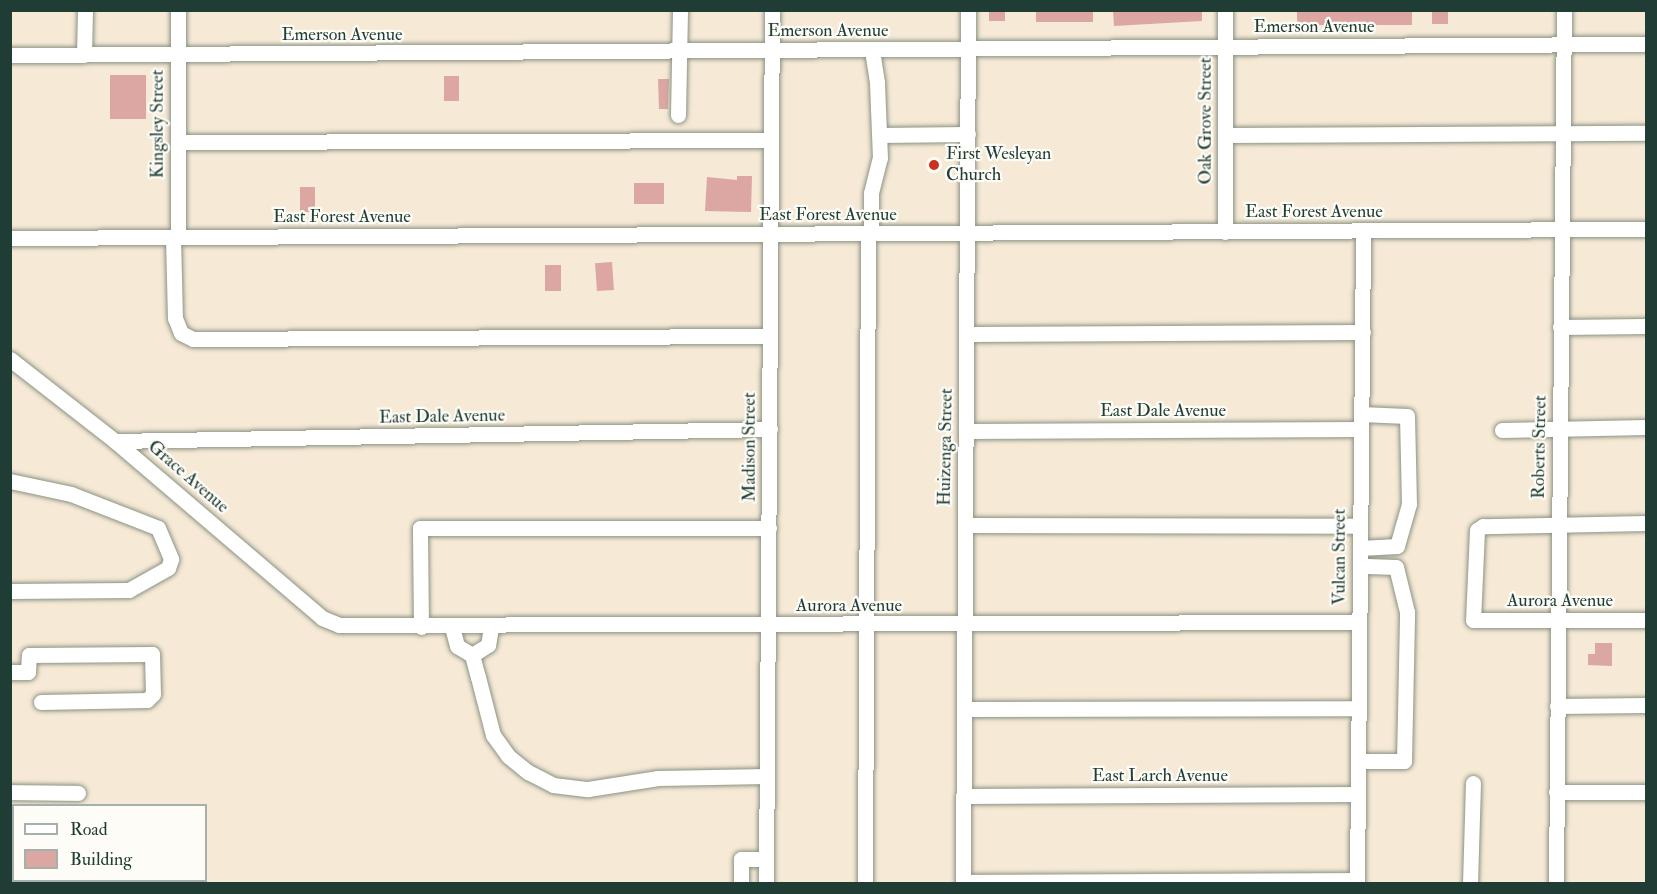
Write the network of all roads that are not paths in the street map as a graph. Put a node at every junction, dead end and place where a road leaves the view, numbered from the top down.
1 (85, 10) edge
2 (178, 10) edge
3 (680, 10) edge
4 (772, 10) edge
5 (968, 10) edge
6 (1225, 10) edge
7 (1564, 10) edge
8 (1647, 44) edge
9 (1563, 45) junction
10 (1225, 47) junction
11 (872, 50) junction
12 (968, 50) junction
13 (772, 51) junction
14 (680, 52) junction
15 (10, 55) edge
16 (84, 55) junction
17 (177, 55) junction
18 (678, 115) dead end
19 (968, 134) junction
20 (1562, 134) junction
21 (1647, 134) edge
22 (880, 135) junction
23 (1225, 135) junction
24 (771, 140) junction
25 (178, 142) junction
26 (1647, 229) edge
27 (1561, 230) junction
28 (1363, 231) junction
29 (1225, 232) junction
30 (968, 233) junction
31 (771, 234) junction
32 (869, 234) junction
33 (176, 237) junction
34 (10, 238) edge
35 (1647, 326) edge
36 (1560, 327) junction
37 (1363, 332) junction
38 (967, 334) junction
39 (770, 336) junction
40 (10, 358) edge
41 (1361, 421) junction
42 (1560, 428) junction
43 (1647, 428) edge
44 (770, 429) junction
45 (1502, 430) dead end
46 (966, 431) junction
47 (115, 441) junction
48 (10, 481) edge
49 (1558, 523) junction
50 (1647, 523) edge
51 (965, 525) junction
52 (1360, 526) junction
53 (769, 528) junction
54 (1360, 548) junction
55 (1360, 566) junction
56 (10, 591) edge
57 (1557, 620) junction
58 (1647, 620) edge
59 (1359, 622) junction
60 (965, 624) junction
61 (339, 625) joint
62 (867, 625) junction
63 (768, 626) junction
64 (421, 627) junction
65 (452, 627) junction
66 (491, 627) junction
67 (472, 655) junction
68 (10, 672) edge
69 (41, 702) dead end
70 (1647, 705) edge
71 (1557, 706) junction
72 (1359, 708) junction
73 (964, 709) junction
74 (1358, 761) junction
75 (767, 776) junction
76 (1473, 783) dead end
77 (10, 792) edge
78 (1556, 792) junction
79 (1647, 792) edge
80 (78, 793) dead end
81 (1357, 794) junction
82 (963, 796) junction
83 (766, 859) junction
84 (1357, 882) edge
85 (963, 883) edge
86 (741, 884) edge
87 (766, 884) edge
88 (865, 884) edge
89 (1470, 884) edge
90 (1556, 884) edge

1 - 16 street
2 - 17 street, Kingsley Street
3 - 14 street
4 - 13 street, Madison Street
5 - 12 street, Huizenga Street
6 - 10 street, Oak Grove Street
7 - 9 street, Roberts Street
8 - 9 street, Emerson Avenue
9 - 10 street, Emerson Avenue
9 - 20 street, Roberts Street
10 - 12 street, Emerson Avenue
10 - 23 street, Oak Grove Street
11 - 12 street, Emerson Avenue
11 - 13 street, Emerson Avenue
11 - 22 street
12 - 19 street, Huizenga Street
13 - 14 street, Emerson Avenue
13 - 24 street, Madison Street
14 - 17 street, Emerson Avenue
14 - 18 street
15 - 16 street, Emerson Avenue
16 - 17 street, Emerson Avenue
17 - 25 street, Kingsley Street
19 - 22 street
19 - 30 street, Huizenga Street
20 - 21 street
20 - 23 street
20 - 27 street, Roberts Street
22 - 32 street
23 - 29 street, Oak Grove Street
24 - 25 street
24 - 31 street, Madison Street
25 - 33 street, Kingsley Street
26 - 27 street, East Forest Avenue
27 - 28 street, East Forest Avenue
27 - 36 street, Roberts Street
28 - 29 street, East Forest Avenue
28 - 37 street, Vulcan Street
29 - 30 street, East Forest Avenue
30 - 32 street, East Forest Avenue
30 - 38 street, Huizenga Street
31 - 32 street, East Forest Avenue
31 - 33 street, East Forest Avenue
31 - 39 street, Madison Street
32 - 62 street
33 - 34 street, East Forest Avenue
33 - 39 street, Kingsley Street
35 - 36 street
36 - 42 street, Roberts Street
37 - 38 street
37 - 41 street, Vulcan Street
38 - 46 street, Huizenga Street
39 - 44 street, Madison Street
40 - 47 street, Grace Avenue
41 - 46 street, East Dale Avenue
41 - 52 street, Vulcan Street
41 - 54 street, East Dale Avenue
42 - 43 street
42 - 45 street
42 - 49 street, Roberts Street
44 - 47 street, East Dale Avenue
44 - 53 street, Madison Street
46 - 51 street, Huizenga Street
47 - 61 street, Grace Avenue
48 - 56 street
49 - 50 street
49 - 57 street, Roberts Street
49 - 57 street, Aurora Avenue
51 - 52 street
51 - 60 street, Huizenga Street
52 - 54 street, Vulcan Street
53 - 63 street, Madison Street
53 - 64 street
54 - 55 street, Vulcan Street
55 - 59 street, Vulcan Street
55 - 74 street
57 - 58 street, Aurora Avenue
57 - 71 street, Roberts Street
59 - 60 street, Aurora Avenue
59 - 72 street, Vulcan Street
60 - 62 street, Aurora Avenue
60 - 73 street, Huizenga Street
61 - 64 street, Aurora Avenue
62 - 63 street, Aurora Avenue
62 - 88 street
63 - 66 street, Aurora Avenue
63 - 75 street, Madison Street
64 - 65 street, Aurora Avenue
65 - 66 street, Aurora Avenue
65 - 67 street
66 - 67 street
67 - 75 street
68 - 69 street
70 - 71 street
71 - 78 street, Roberts Street
72 - 73 street
72 - 74 street, Vulcan Street
73 - 82 street, Huizenga Street
74 - 81 street, Vulcan Street
75 - 83 street, Madison Street
76 - 89 street
77 - 80 street
78 - 79 street
78 - 90 street, Roberts Street
81 - 82 street, East Larch Avenue
81 - 84 street, Vulcan Street
82 - 85 street, Huizenga Street
83 - 86 street
83 - 87 street, Madison Street
84 - 85 street

